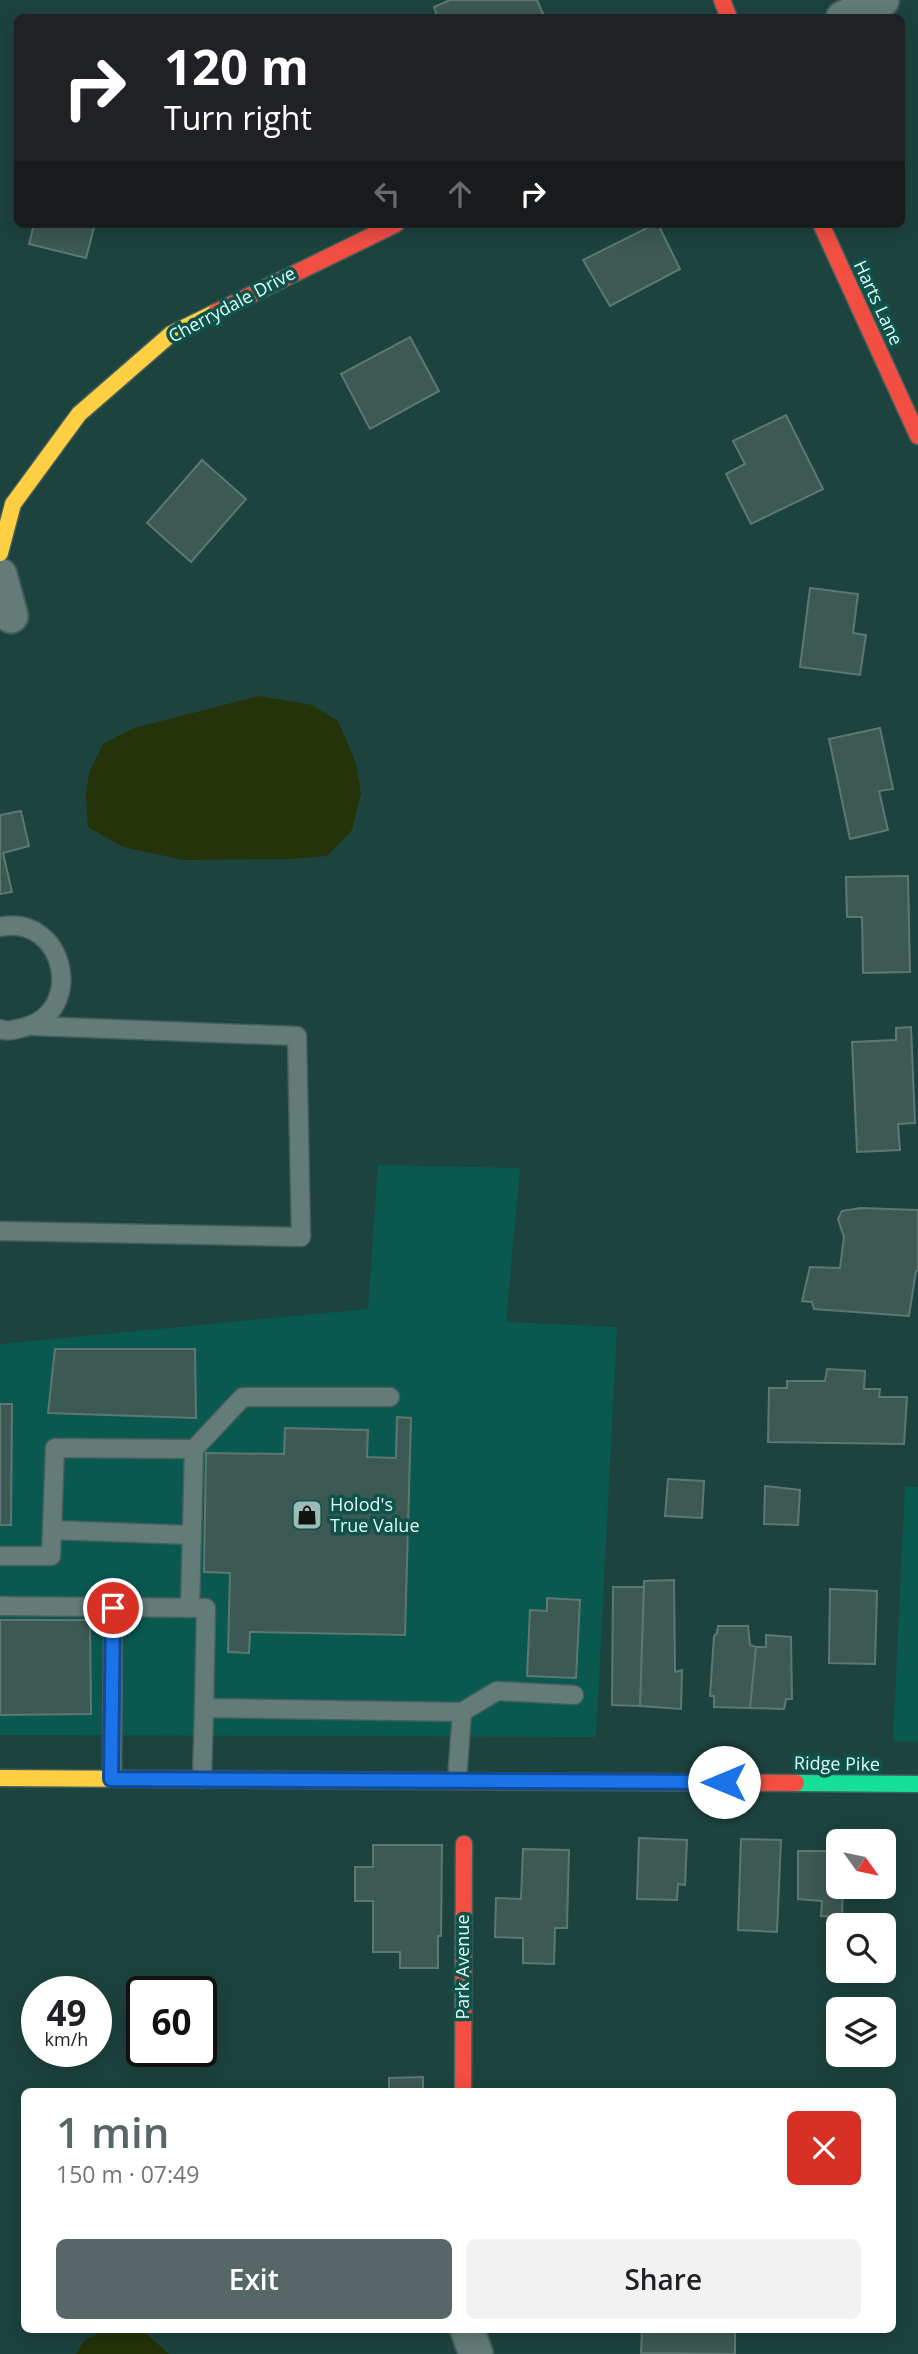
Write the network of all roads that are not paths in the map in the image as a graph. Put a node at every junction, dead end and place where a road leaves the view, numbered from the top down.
1 (882, 0) edge
2 (852, 14) edge
3 (388, 228) edge
4 (823, 228) edge
5 (918, 436) edge
6 (0, 553) edge
7 (0, 575) edge
8 (11, 616) dead end
9 (0, 927) edge
10 (34, 1026) junction
11 (0, 1029) edge
12 (0, 1231) edge
13 (390, 1397) dead end
14 (194, 1449) junction
15 (52, 1530) junction
16 (192, 1535) junction
17 (0, 1556) edge
18 (0, 1606) edge
19 (113, 1608) junction
20 (190, 1608) junction
21 (574, 1695) dead end
22 (204, 1708) junction
23 (462, 1712) junction
24 (0, 1778) edge
25 (111, 1779) junction
26 (202, 1779) junction
27 (457, 1780) junction
28 (918, 1784) edge
29 (464, 1844) dead end
30 (463, 2088) edge
31 (468, 2333) edge
32 (476, 2354) edge

1 - 2 street
3 - 6 street, Cherrydale Drive
4 - 5 street, Harts Lane
7 - 8 street
9 - 10 lane
10 - 11 lane
10 - 12 lane
13 - 14 lane
14 - 15 lane
14 - 16 lane
15 - 16 lane
15 - 17 lane
16 - 20 lane
18 - 19 lane
19 - 20 lane
19 - 25 lane
20 - 22 lane
21 - 23 lane
22 - 23 lane
22 - 26 lane
23 - 27 lane
24 - 25 street, Ridge Pike
25 - 26 street, Ridge Pike
26 - 27 street, Ridge Pike
27 - 28 street, Ridge Pike
29 - 30 street, Park Avenue
31 - 32 street

